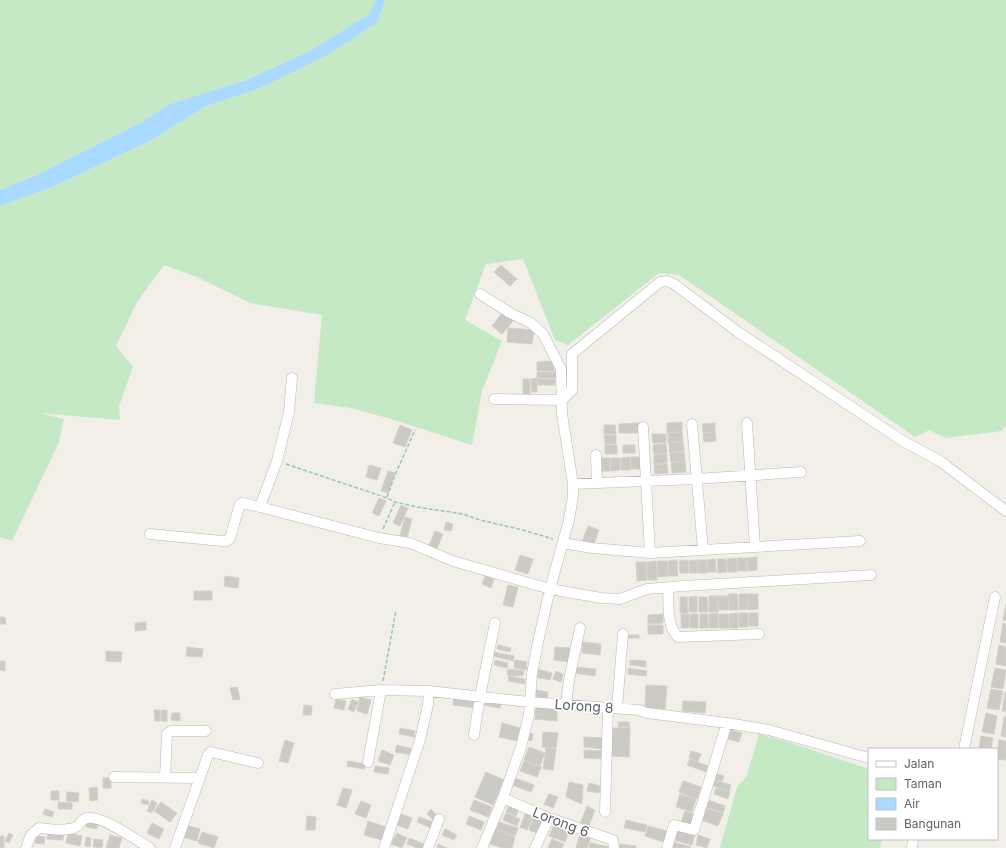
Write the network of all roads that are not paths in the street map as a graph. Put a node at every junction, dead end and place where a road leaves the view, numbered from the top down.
1 (480, 294) dead end
2 (292, 378) dead end
3 (494, 399) dead end
4 (562, 400) junction
5 (747, 423) dead end
6 (692, 424) dead end
7 (643, 427) dead end
8 (596, 455) dead end
9 (801, 472) dead end
10 (750, 475) junction
11 (696, 479) junction
12 (645, 481) junction
13 (597, 483) junction
14 (573, 484) junction
15 (260, 507) junction
16 (1006, 511) edge
17 (150, 534) dead end
18 (860, 542) dead end
19 (563, 543) junction
20 (755, 547) junction
21 (703, 550) junction
22 (650, 553) junction
23 (871, 575) dead end
24 (668, 588) junction
25 (550, 589) junction
26 (995, 597) dead end
27 (495, 623) dead end
28 (580, 628) dead end
29 (623, 634) dead end
30 (759, 634) dead end
31 (381, 690) junction
32 (430, 691) junction
33 (335, 694) dead end
34 (480, 696) junction
35 (529, 702) junction
36 (566, 704) junction
37 (612, 708) junction
38 (727, 723) junction
39 (206, 731) dead end
40 (474, 735) dead end
41 (964, 748) edge
42 (868, 758) edge
43 (368, 762) dead end
44 (258, 763) dead end
45 (114, 777) dead end
46 (165, 777) junction
47 (199, 778) junction
48 (503, 798) junction
49 (605, 812) dead end
50 (550, 818) junction
51 (439, 819) dead end
52 (26, 848) edge
53 (150, 848) edge
54 (175, 848) edge
55 (384, 848) edge
56 (428, 848) edge
57 (482, 848) edge
58 (535, 848) edge
59 (614, 848) edge
60 (667, 848) edge

1 - 4 street
2 - 15 street
3 - 4 street
4 - 14 street
4 - 16 street
5 - 10 street
6 - 11 street
7 - 12 street
8 - 13 street
9 - 10 street
10 - 11 street
10 - 20 street
11 - 12 street
11 - 21 street
12 - 13 street
12 - 22 street
13 - 14 street
14 - 19 street
15 - 17 street
15 - 25 street
18 - 20 street
19 - 22 street
19 - 25 street
20 - 21 street
21 - 22 street
23 - 24 street
24 - 25 street
24 - 30 street
25 - 35 street
26 - 41 street
27 - 34 street
28 - 36 street
29 - 37 street
31 - 32 street, Lorong 8
31 - 33 street, Lorong 8
31 - 43 street
32 - 34 street, Lorong 8
32 - 55 street
34 - 35 street, Lorong 8
34 - 40 street
35 - 36 street, Lorong 8
35 - 48 street
36 - 37 street, Lorong 8
37 - 38 street, Lorong 8
37 - 49 street
38 - 42 street, Lorong 8
38 - 60 street
39 - 46 street
44 - 47 street
45 - 46 street
46 - 47 street
47 - 54 street
48 - 50 street, Lorong 6
48 - 57 street
50 - 58 street
50 - 59 street, Lorong 6
51 - 56 street
52 - 53 street

